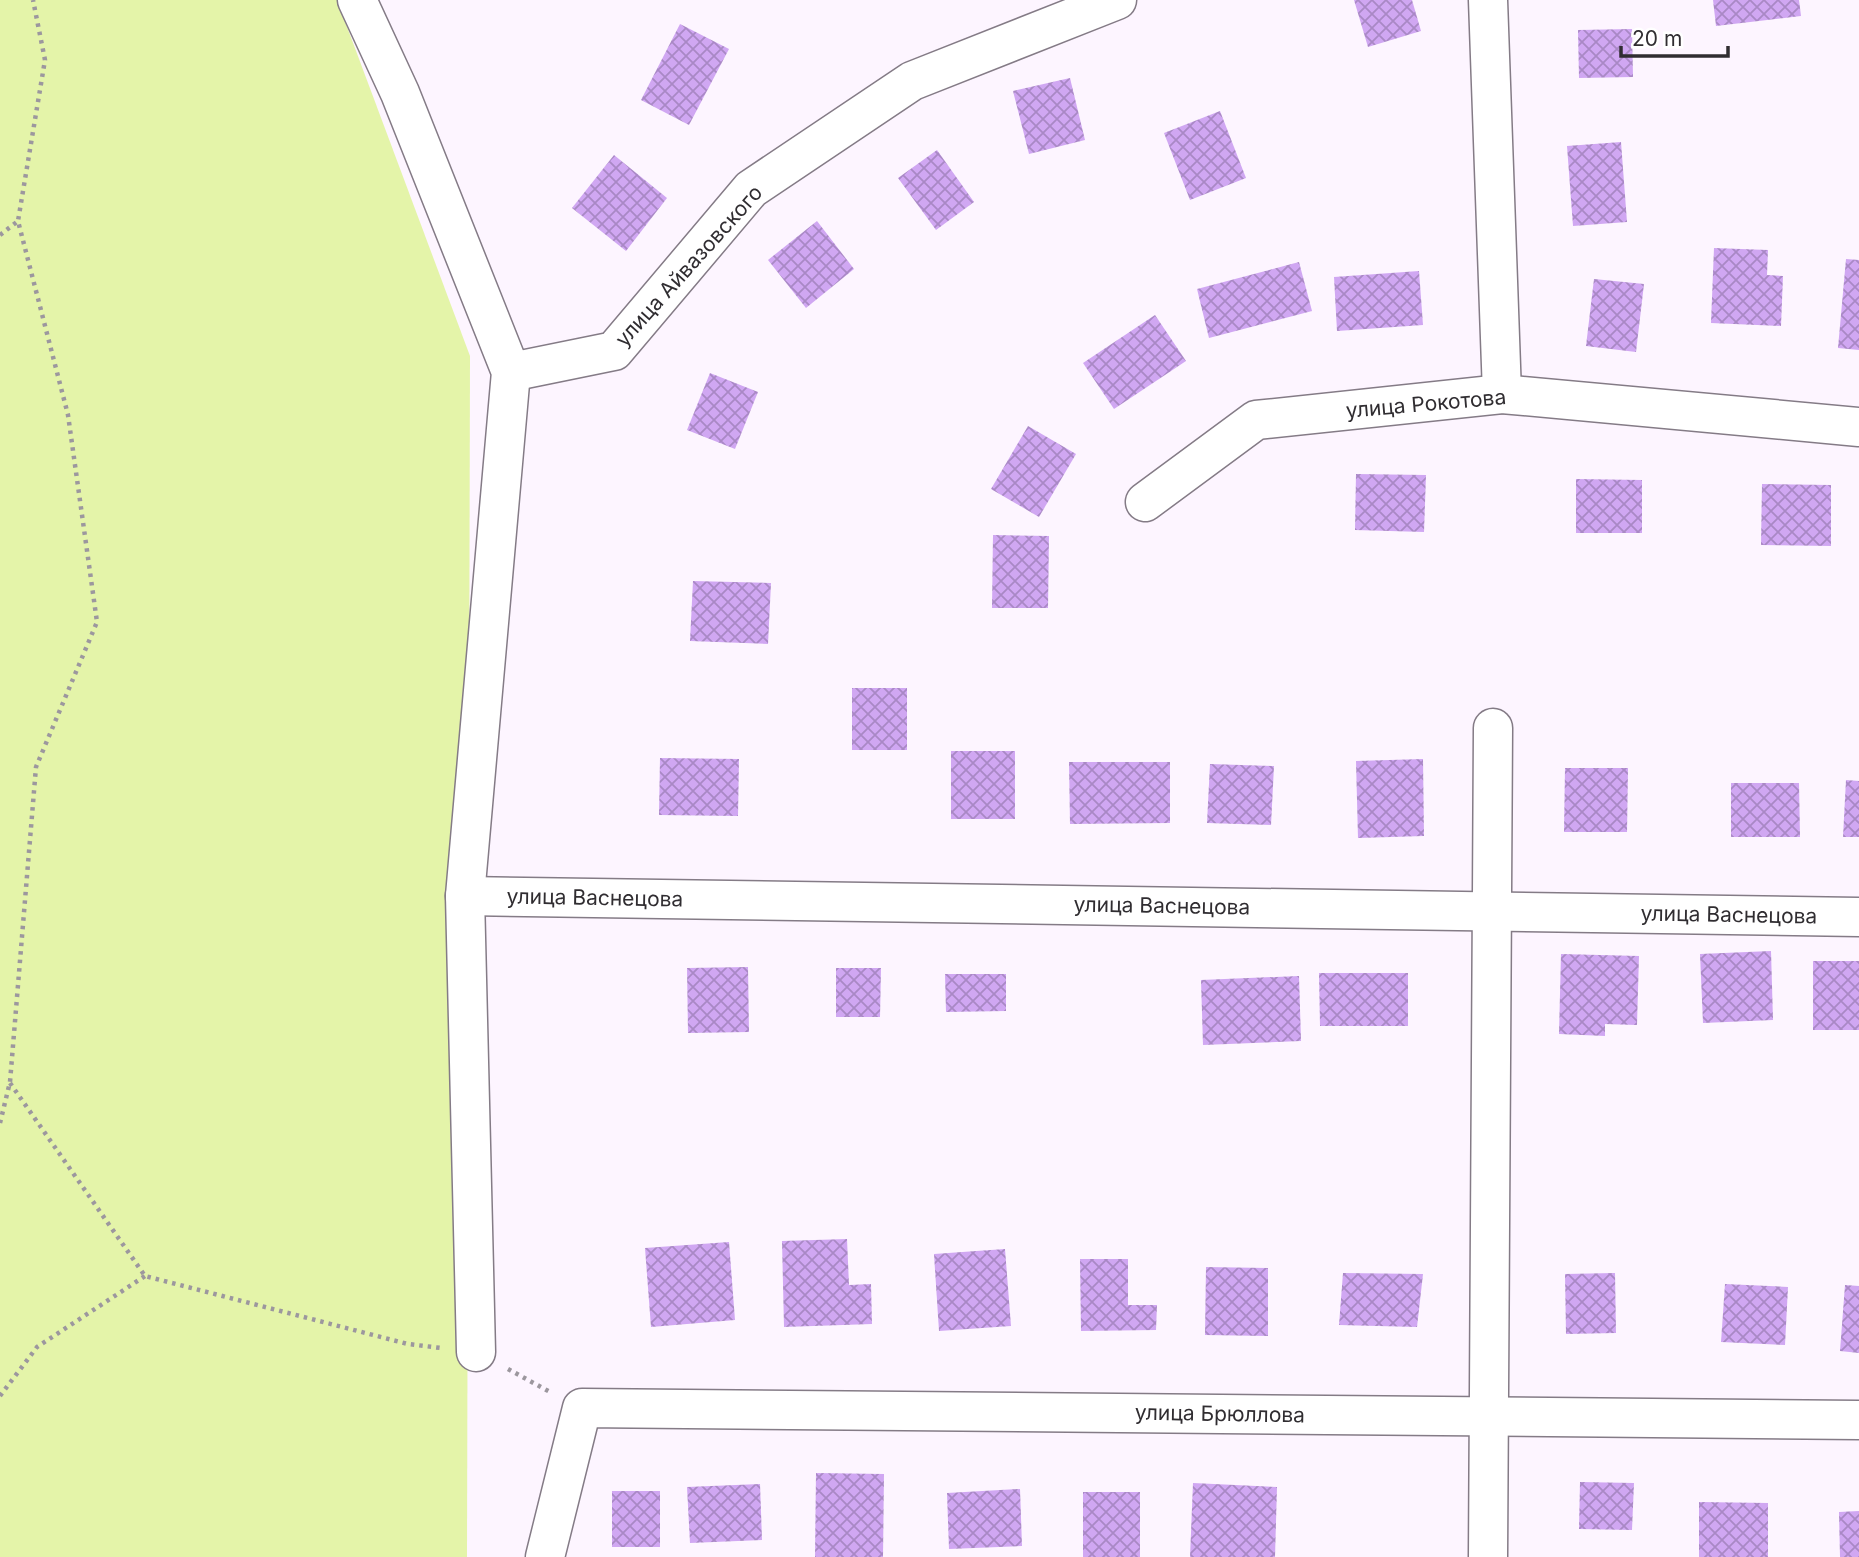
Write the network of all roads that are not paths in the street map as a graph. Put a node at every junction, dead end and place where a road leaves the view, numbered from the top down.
1 (357, 0) edge
2 (1117, 0) edge
3 (1488, 0) edge
4 (510, 372) junction
5 (1502, 394) junction
6 (1859, 427) edge
7 (1145, 502) dead end
8 (1493, 728) dead end
9 (465, 896) junction
10 (1492, 911) junction
11 (1859, 917) edge
12 (476, 1352) road end
13 (1489, 1417) junction
14 (1859, 1420) edge
15 (545, 1557) edge
16 (1488, 1557) edge

1 - 4 street
2 - 4 street, улица Айвазовского
3 - 5 street
4 - 9 street
5 - 6 street, улица Рокотова
5 - 7 street, улица Рокотова
8 - 10 street
9 - 10 street, улица Васнецова
9 - 12 street
10 - 11 street, улица Васнецова
10 - 13 street
13 - 14 street, улица Брюллова
13 - 15 street, улица Брюллова
13 - 16 street

